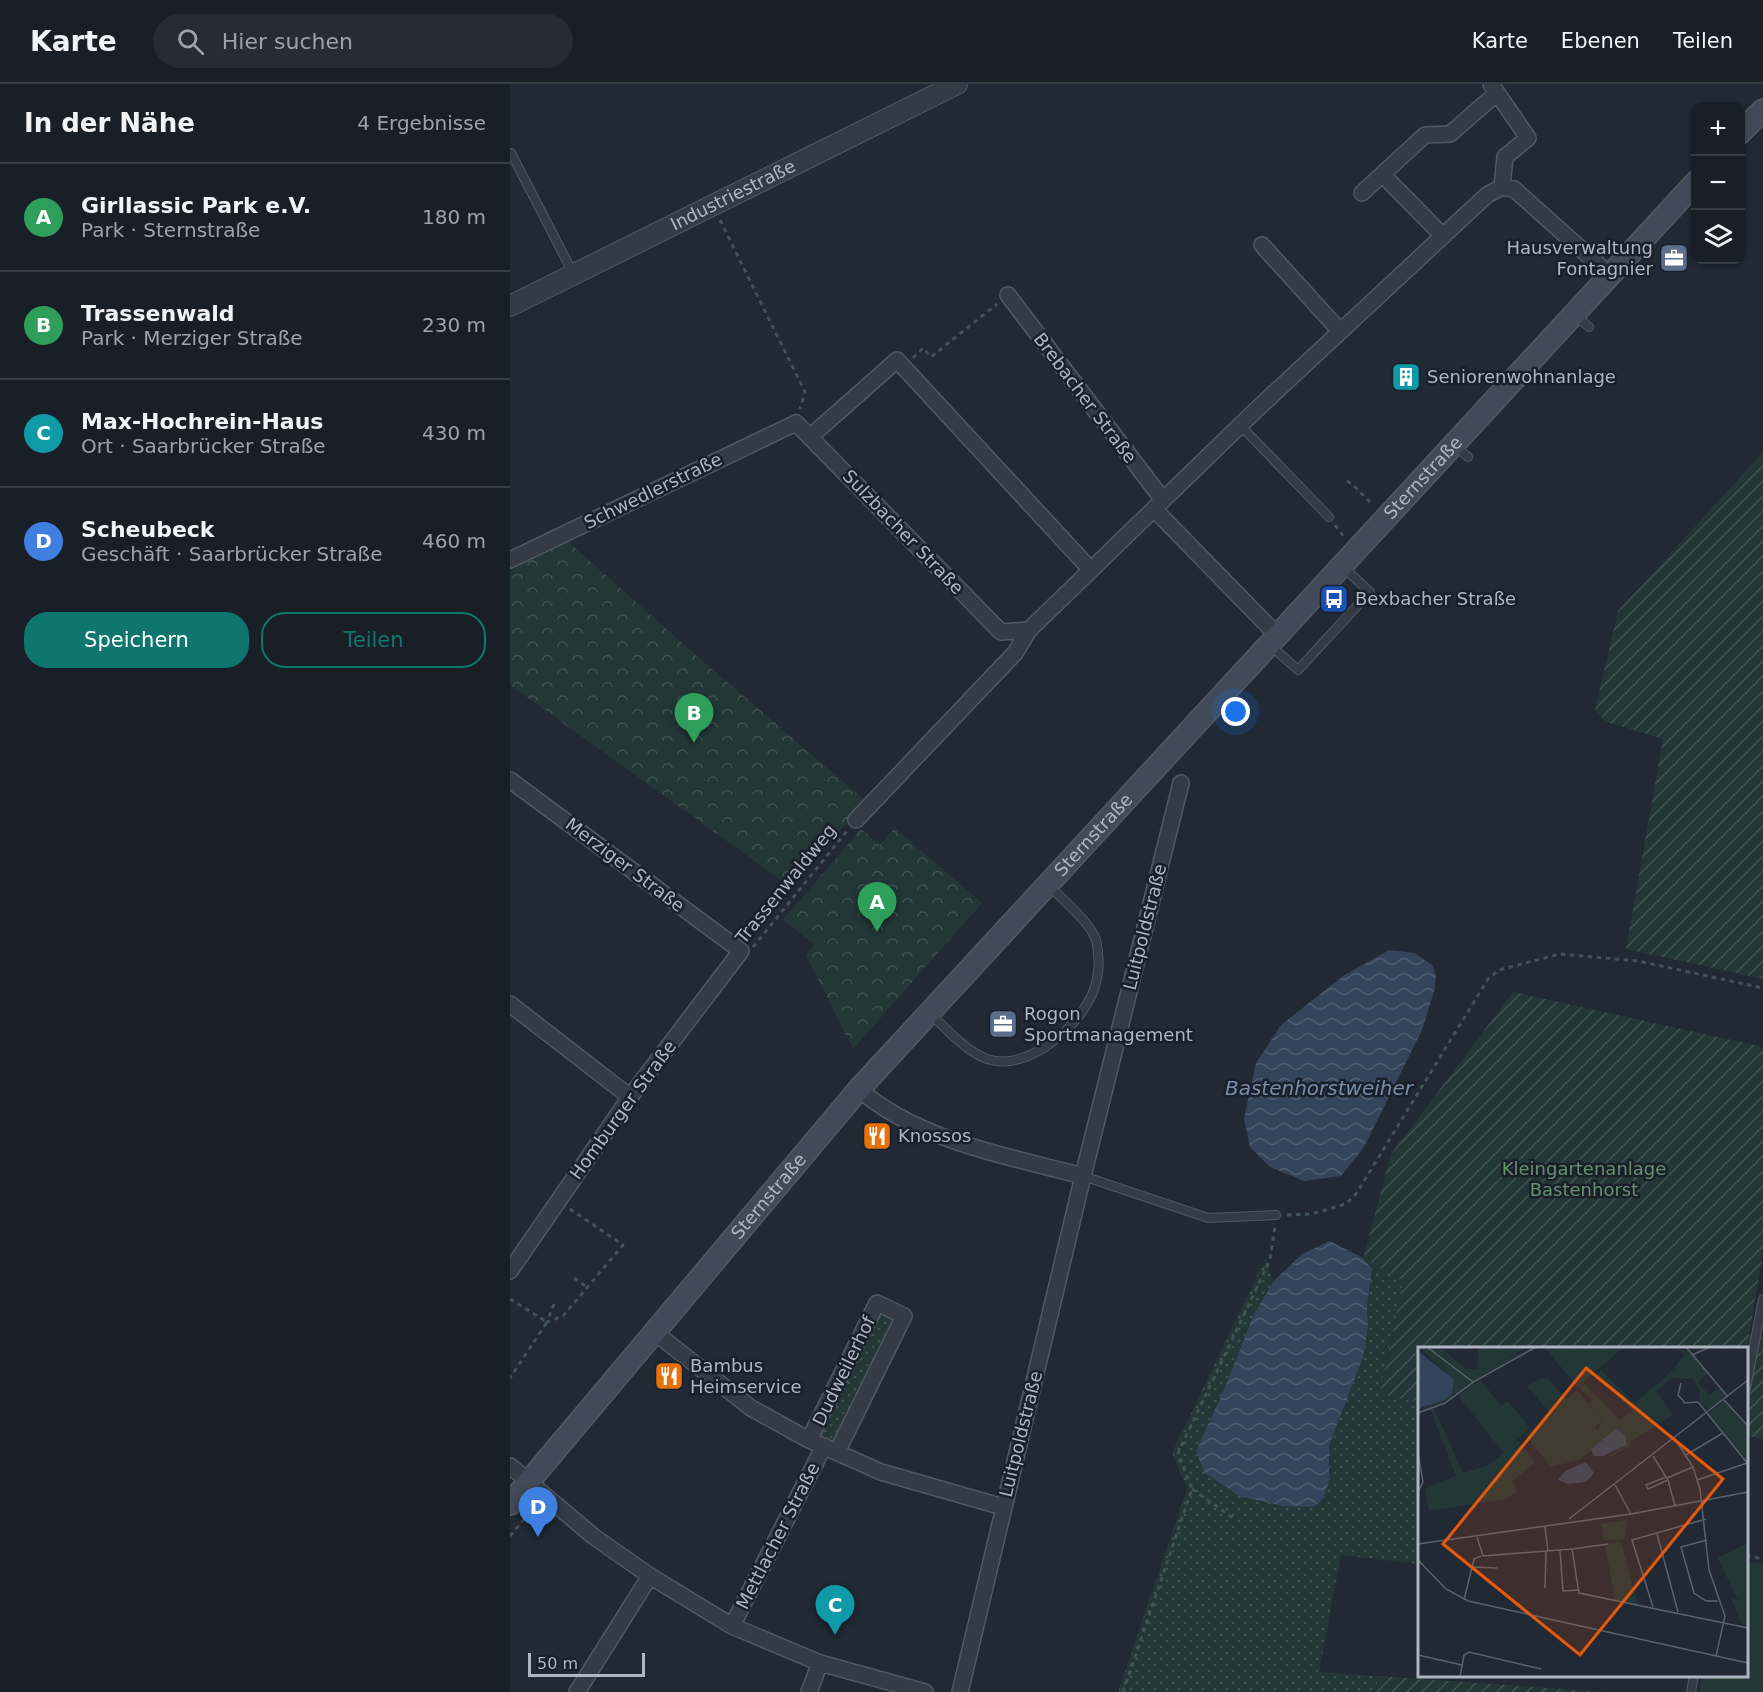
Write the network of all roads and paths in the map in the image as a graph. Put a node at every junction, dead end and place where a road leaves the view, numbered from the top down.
1 (957, 84) edge
2 (1494, 88) edge
3 (1761, 110) edge
4 (1745, 128) edge
5 (510, 154) edge
6 (1383, 175) junction
7 (1691, 186) edge
8 (1502, 187) junction
9 (1362, 193) dead end
10 (712, 205) junction
11 (1443, 236) junction
12 (1262, 245) dead end
13 (573, 275) junction
14 (1610, 275) junction
15 (1008, 295) joint
16 (510, 306) edge
17 (1340, 331) junction
18 (903, 367) junction
19 (796, 423) junction
20 (1240, 425) junction
21 (810, 437) junction
22 (1347, 481) dead end
23 (1372, 504) dead end
24 (1159, 505) junction
25 (1329, 517) dead end
26 (510, 560) edge
27 (1341, 566) junction
28 (1090, 570) junction
29 (1021, 630) junction
30 (1273, 640) junction
31 (510, 780) edge
32 (1181, 783) dead end
33 (856, 820) joint
34 (1046, 884) junction
35 (737, 955) junction
36 (1763, 988) edge
37 (510, 1004) edge
38 (928, 1012) junction
39 (859, 1089) junction
40 (630, 1097) junction
41 (1083, 1176) junction
42 (558, 1201) junction
43 (1276, 1215) junction
44 (510, 1271) edge
45 (574, 1278) dead end
46 (587, 1287) junction
47 (510, 1299) edge
48 (1763, 1299) edge
49 (554, 1304) dead end
50 (547, 1322) junction
51 (653, 1331) junction
52 (510, 1378) edge
53 (1748, 1378) edge
54 (823, 1446) junction
55 (510, 1466) edge
56 (529, 1481) junction
57 (1192, 1489) junction
58 (510, 1504) edge
59 (1003, 1507) junction
60 (530, 1512) dead end
61 (1236, 1520) dead end
62 (510, 1536) edge
63 (1748, 1556) edge
64 (1763, 1559) edge
65 (650, 1576) junction
66 (732, 1626) junction
67 (820, 1663) junction
68 (1694, 1677) edge
69 (577, 1692) edge
70 (809, 1692) edge
71 (925, 1692) edge
72 (960, 1692) edge
73 (1123, 1692) edge
74 (1691, 1692) edge

1 - 10 street, Industriestraße
2 - 6 street
2 - 8 street
3 - 4 main road
5 - 13 lane
6 - 9 street
6 - 11 street
7 - 14 main road, Sternstraße
8 - 11 street
8 - 14 street
10 - 13 street, Industriestraße
10 - 19 path
11 - 17 street
12 - 17 street
13 - 16 street, Industriestraße
14 - 27 main road, Sternstraße
15 - 18 path
15 - 24 street, Brebacher Straße
17 - 20 street
18 - 21 street
18 - 28 street
19 - 21 street, Sulzbacher Straße
19 - 26 street, Schwedlerstraße
20 - 24 street
20 - 25 lane
21 - 29 street, Sulzbacher Straße
22 - 23 path
24 - 28 street
24 - 30 street, Brebacher Straße
27 - 30 main road, Sternstraße
27 - 30 lane
28 - 29 street
29 - 33 street
30 - 34 main road, Sternstraße
31 - 35 street, Merziger Straße
32 - 41 street, Luitpoldstraße
33 - 35 path, Trassenwaldweg
34 - 38 main road, Sternstraße
34 - 38 lane
35 - 40 street, Homburger Straße
36 - 43 path
37 - 40 street
38 - 39 main road, Sternstraße
39 - 41 street
39 - 51 main road, Sternstraße
40 - 42 street, Homburger Straße
41 - 43 lane
41 - 59 street, Luitpoldstraße
42 - 44 street, Homburger Straße
42 - 46 path
43 - 57 path
45 - 46 path
46 - 50 path
47 - 50 path
48 - 53 lane
49 - 50 path
50 - 52 path
51 - 54 street
51 - 56 main road, Sternstraße
54 - 54 street, Dudweilerhof
54 - 59 street
54 - 66 street, Mettlacher Straße
55 - 56 street
56 - 58 main road, Sternstraße
56 - 65 street
57 - 61 path
57 - 73 path
59 - 72 street, Luitpoldstraße
60 - 62 path
63 - 64 path
65 - 66 street
65 - 69 street
66 - 67 street
67 - 70 street
67 - 71 street
68 - 74 lane

